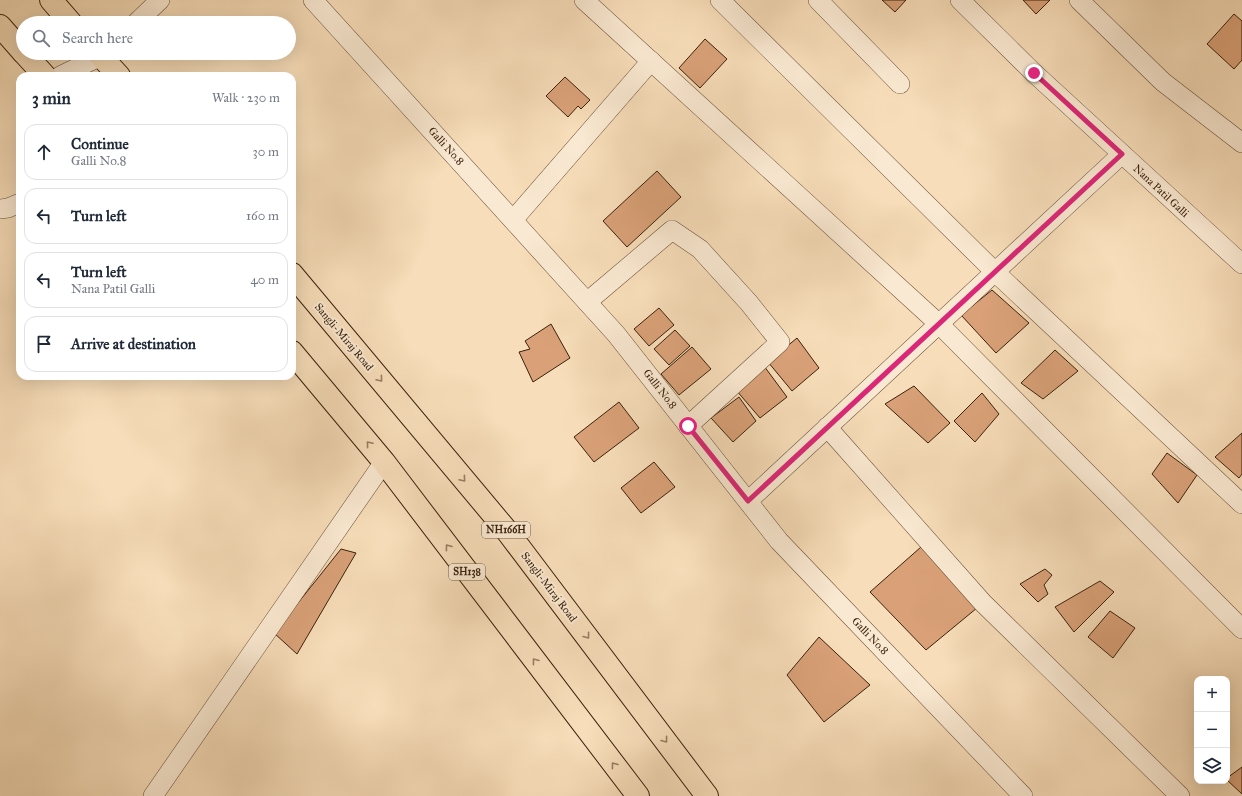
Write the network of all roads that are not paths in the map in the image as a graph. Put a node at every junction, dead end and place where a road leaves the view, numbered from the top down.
1 (51, 0) edge
2 (160, 0) edge
3 (312, 0) edge
4 (584, 0) edge
5 (720, 0) edge
6 (818, 0) edge
7 (960, 0) edge
8 (1079, 0) edge
9 (65, 16) edge
10 (143, 16) edge
11 (0, 26) edge
12 (16, 43) edge
13 (31, 60) edge
14 (90, 60) edge
15 (106, 60) edge
16 (651, 61) junction
17 (42, 72) edge
18 (67, 72) edge
19 (116, 72) edge
20 (900, 84) dead end
21 (1242, 143) edge
22 (1122, 154) junction
23 (16, 205) edge
24 (0, 209) edge
25 (512, 220) junction
26 (1242, 264) edge
27 (995, 272) junction
28 (296, 279) edge
29 (587, 302) junction
30 (938, 324) junction
31 (296, 357) edge
32 (688, 426) junction
33 (827, 427) junction
34 (384, 462) junction
35 (748, 501) junction
36 (1242, 504) edge
37 (1242, 629) edge
38 (153, 796) edge
39 (638, 796) edge
40 (707, 796) edge
41 (1023, 796) edge
42 (1180, 796) edge

1 - 9 highway
2 - 10 street
3 - 25 street, Galli No.8
4 - 16 street
5 - 27 street
6 - 20 street
7 - 22 street, Nana Patil Galli
8 - 21 street
11 - 12 highway
13 - 17 highway
14 - 18 street
15 - 19 highway
16 - 25 street
16 - 30 street
22 - 26 street, Nana Patil Galli
22 - 27 street
23 - 24 street
25 - 29 street, Galli No.8
27 - 30 street
27 - 36 street
28 -> 40 highway, Sangli-Miraj Road / NH166H
29 - 32 street, Galli No.8
29 - 32 street
30 - 33 street
30 - 37 street
34 -> 31 highway, SH138
32 - 35 street, Galli No.8
33 - 35 street
33 - 42 street
34 - 38 street
39 -> 34 highway, SH138
35 - 41 street, Galli No.8

